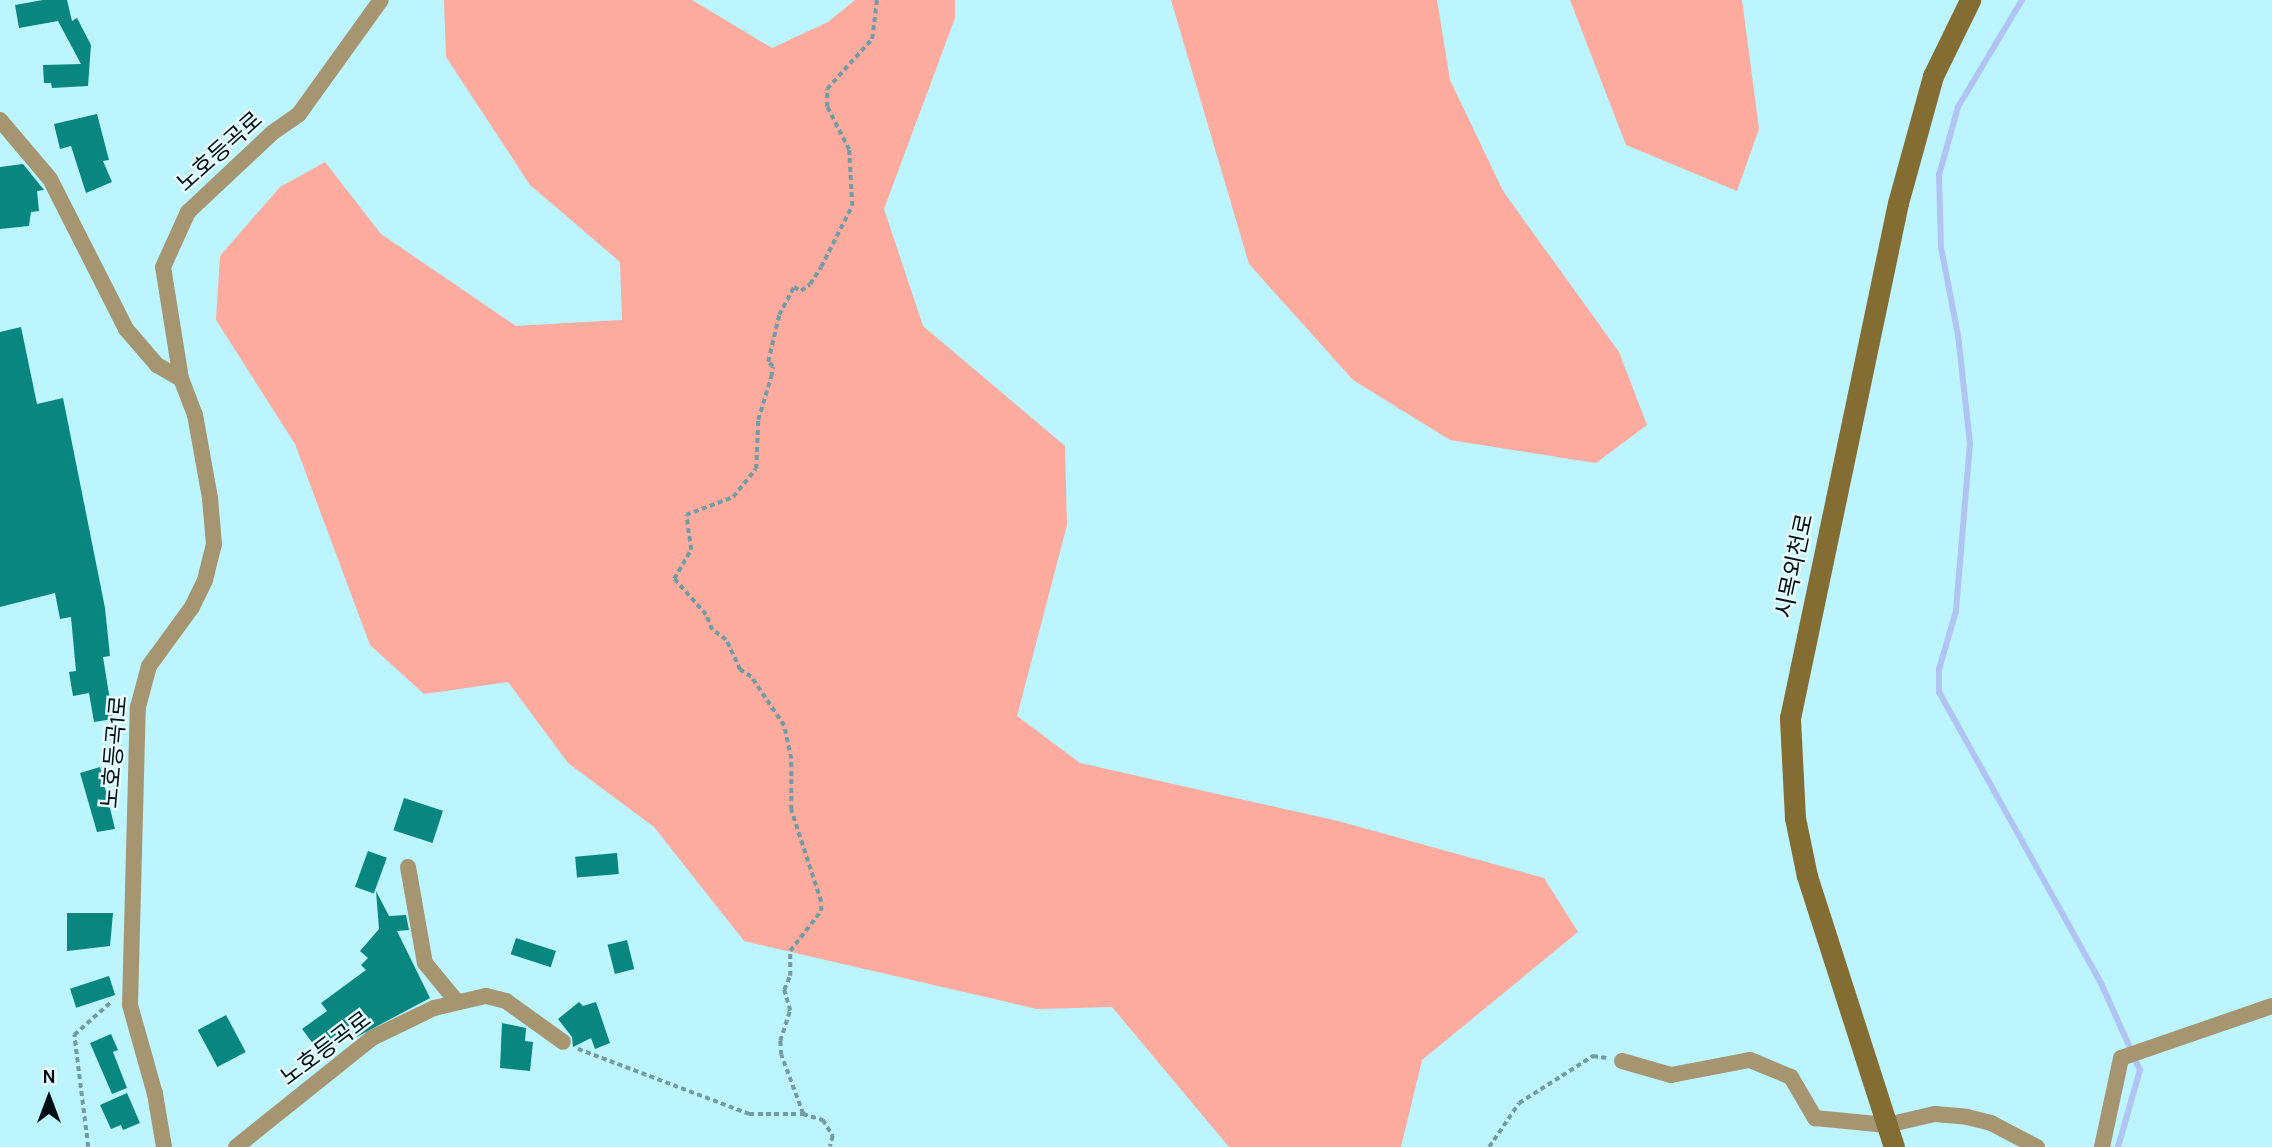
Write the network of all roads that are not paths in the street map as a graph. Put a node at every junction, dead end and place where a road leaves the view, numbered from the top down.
1 (381, 0) edge
2 (1970, 0) edge
3 (0, 120) edge
4 (181, 379) junction
5 (408, 867) dead end
6 (457, 1002) junction
7 (2272, 1006) edge
8 (563, 1042) road end
9 (1622, 1061) road end
10 (1886, 1125) junction
11 (164, 1147) edge
12 (236, 1147) edge
13 (1894, 1147) edge
14 (2037, 1147) edge
15 (2102, 1147) edge

1 - 4 street, 노호등곡로
2 - 10 street, 시목외천로
3 - 4 street
4 - 11 street, 노호등곡1로
5 - 6 street
6 - 8 street, 노호등곡로
6 - 12 street, 노호등곡로
7 - 15 street
9 - 10 street
10 - 13 street, 시목외천로
10 - 14 street

